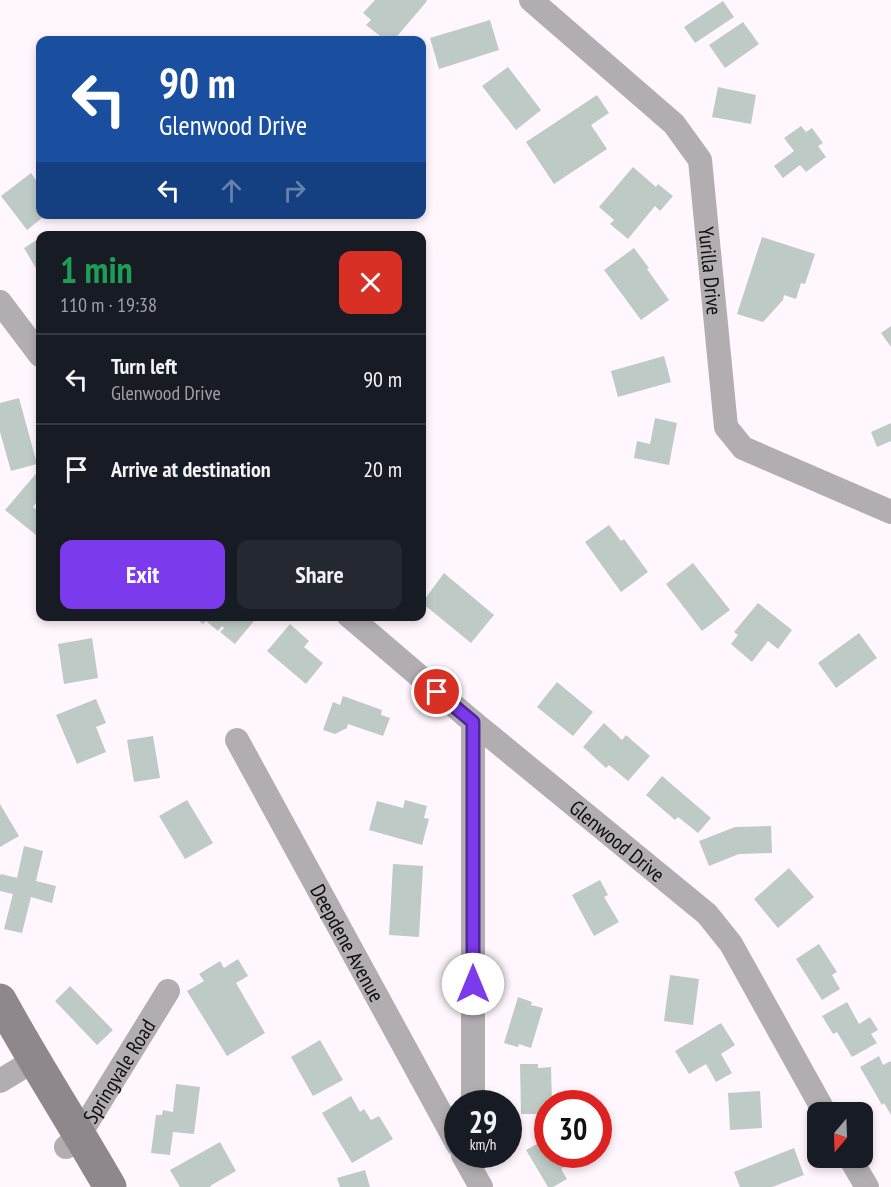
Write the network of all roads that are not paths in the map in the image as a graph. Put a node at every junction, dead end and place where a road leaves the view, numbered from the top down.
1 (531, 0) edge
2 (0, 302) edge
3 (36, 350) edge
4 (891, 512) edge
5 (355, 621) edge
6 (473, 722) junction
7 (237, 740) dead end
8 (168, 991) dead end
9 (0, 1000) edge
10 (0, 1035) edge
11 (18, 1070) edge
12 (473, 1090) edge
13 (819, 1102) edge
14 (444, 1119) edge
15 (73, 1141) junction
16 (856, 1168) edge
17 (88, 1187) edge
18 (110, 1187) edge
19 (867, 1187) edge

1 - 4 street, Yurilla Drive
2 - 3 street
5 - 6 street, Glenwood Drive
6 - 12 street
6 - 13 street, Glenwood Drive
7 - 14 street, Deepdene Avenue
8 - 15 street, Springvale Road
9 - 11 main road
10 - 11 main road
11 - 15 main road
15 - 17 main road
15 - 18 main road
16 - 19 street

